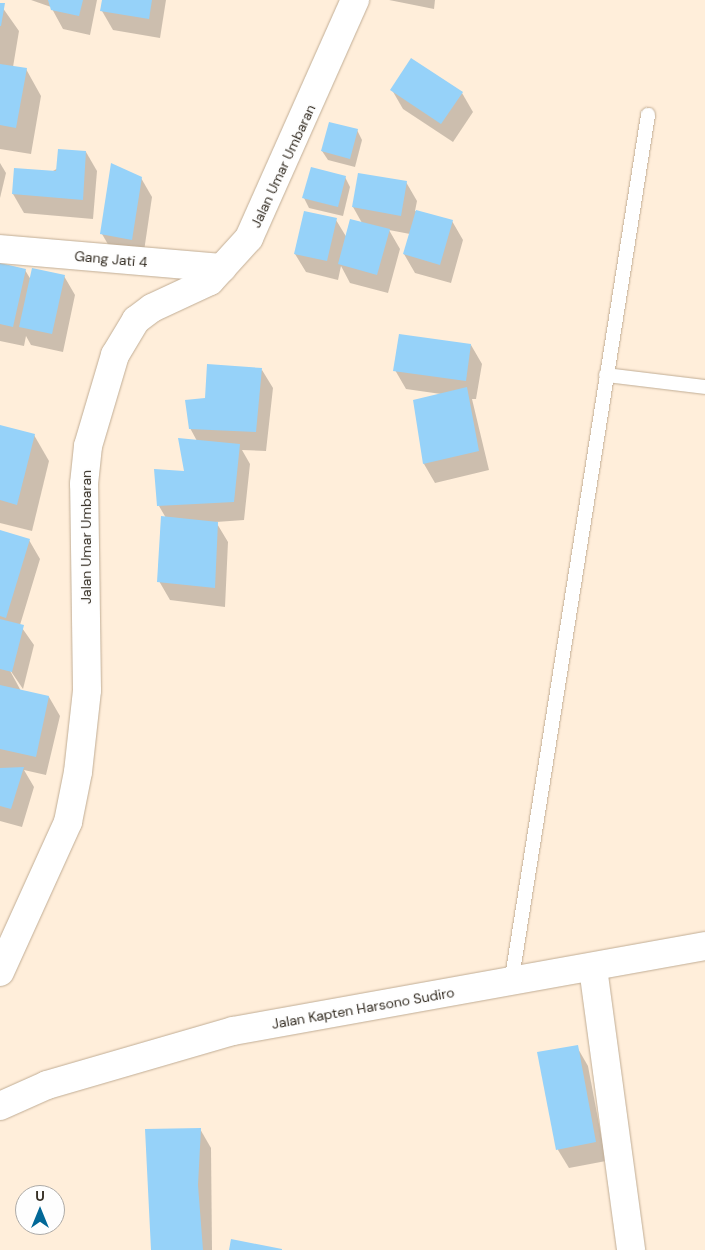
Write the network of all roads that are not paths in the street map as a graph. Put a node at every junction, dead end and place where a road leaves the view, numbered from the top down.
1 (355, 0) edge
2 (648, 115) dead end
3 (0, 249) edge
4 (222, 268) junction
5 (606, 375) junction
6 (705, 387) edge
7 (705, 946) edge
8 (593, 968) junction
9 (0, 972) edge
10 (511, 984) junction
11 (0, 1106) edge
12 (631, 1250) edge

1 - 4 street, Jalan Umar Umbaran
2 - 5 lane
3 - 4 street, Gang Jati 4
4 - 9 street, Jalan Umar Umbaran
5 - 6 lane
5 - 10 lane
7 - 8 street, Jalan Kapten Harsono Sudiro
8 - 10 street, Jalan Kapten Harsono Sudiro
8 - 12 street
10 - 11 street, Jalan Kapten Harsono Sudiro

